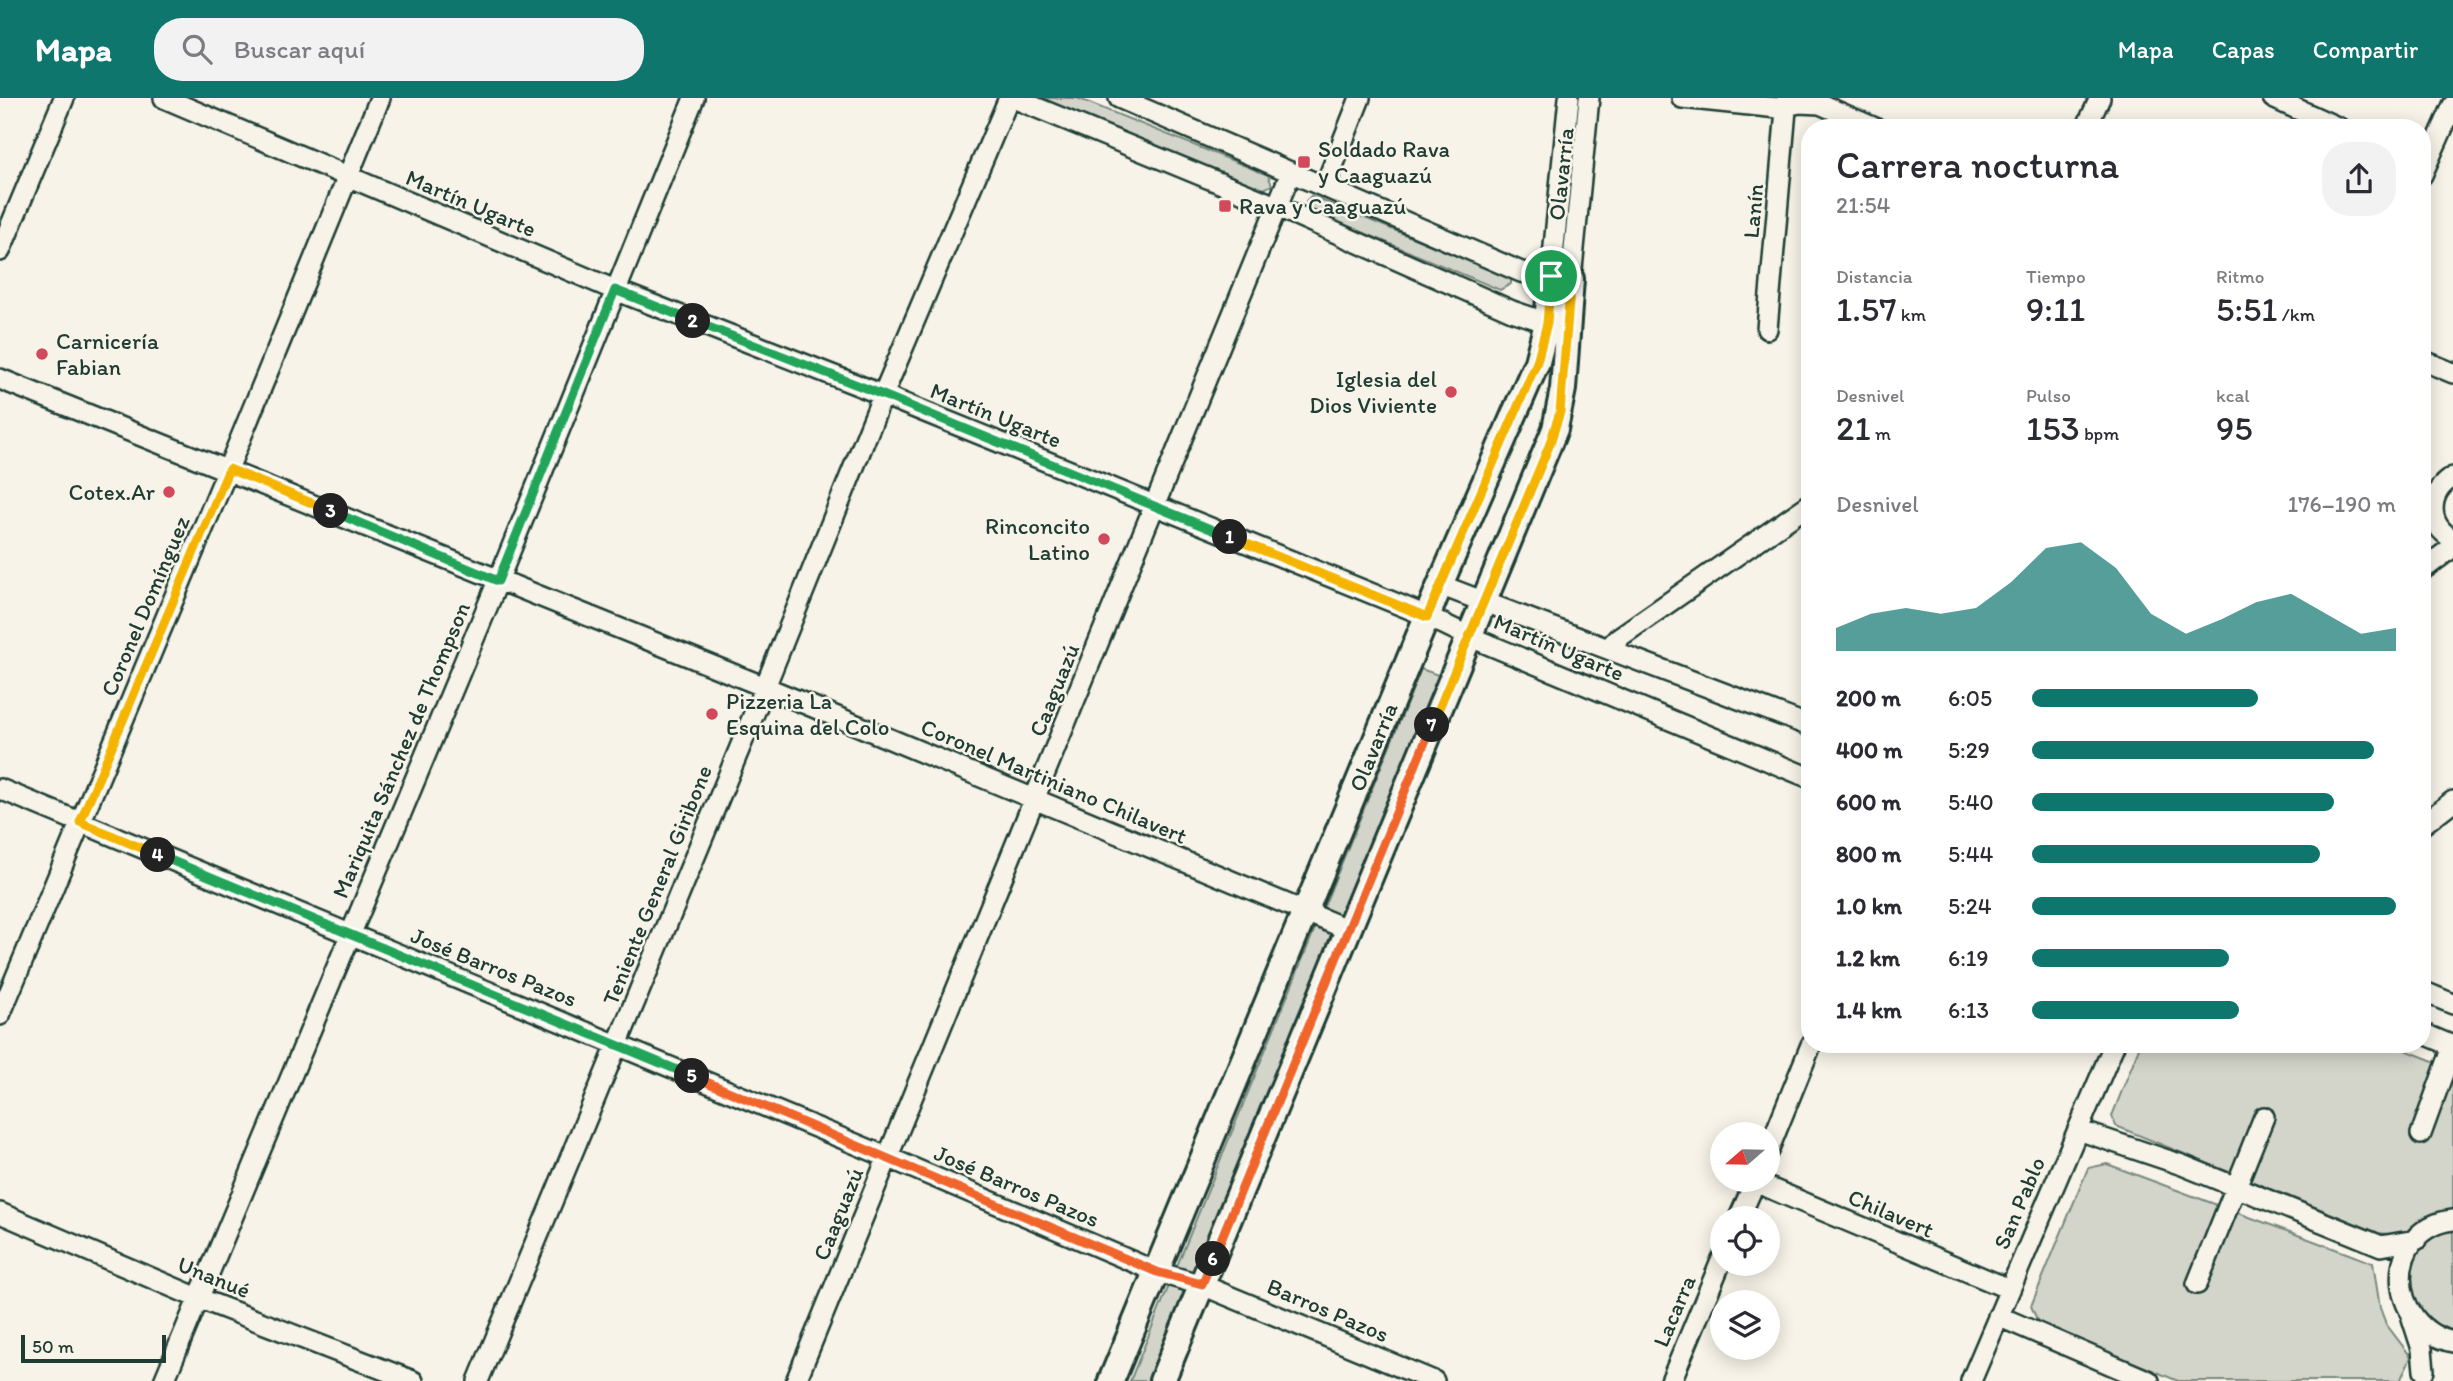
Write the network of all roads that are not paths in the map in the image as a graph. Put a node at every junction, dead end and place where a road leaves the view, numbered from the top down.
1 (64, 98) edge
2 (164, 98) edge
3 (380, 98) edge
4 (694, 98) edge
5 (1011, 98) edge
6 (1119, 98) edge
7 (1360, 98) edge
8 (1569, 98) edge
9 (1590, 98) edge
10 (1682, 98) edge
11 (2100, 98) edge
12 (2273, 98) edge
13 (1787, 103) edge
14 (2453, 105) edge
15 (1854, 119) edge
16 (2090, 119) edge
17 (2319, 119) edge
18 (2431, 152) edge
19 (1291, 172) junction
20 (348, 178) junction
21 (1325, 186) junction
22 (1278, 207) junction
23 (0, 251) edge
24 (1561, 277) junction
25 (615, 290) junction
26 (1557, 326) junction
27 (1767, 329) dead end
28 (2431, 364) edge
29 (2453, 373) edge
30 (0, 379) edge
31 (883, 395) junction
32 (229, 469) junction
33 (2453, 477) edge
34 (1156, 507) junction
35 (1801, 510) edge
36 (2453, 539) edge
37 (2453, 547) edge
38 (2431, 563) edge
39 (498, 581) junction
40 (1440, 585) junction
41 (1483, 600) junction
42 (1427, 617) junction
43 (1468, 636) junction
44 (1608, 649) junction
45 (765, 687) junction
46 (1801, 723) edge
47 (1801, 774) edge
48 (0, 789) edge
49 (1035, 801) junction
50 (2453, 801) edge
51 (2431, 818) edge
52 (80, 822) junction
53 (1305, 912) junction
54 (1349, 930) junction
55 (350, 935) junction
56 (2431, 995) edge
57 (2453, 1004) edge
58 (0, 1015) edge
59 (2431, 1037) edge
60 (617, 1045) junction
61 (2453, 1046) edge
62 (1808, 1053) edge
63 (2111, 1053) edge
64 (2264, 1117) dead end
65 (1779, 1122) edge
66 (2078, 1130) junction
67 (2421, 1134) dead end
68 (887, 1157) junction
69 (2235, 1188) junction
70 (1780, 1192) edge
71 (0, 1213) edge
72 (2453, 1220) edge
73 (2416, 1240) junction
74 (2381, 1246) junction
75 (1157, 1272) junction
76 (1715, 1276) edge
77 (2401, 1282) junction
78 (1202, 1284) junction
79 (2197, 1284) dead end
80 (2009, 1289) junction
81 (198, 1298) junction
82 (1997, 1316) junction
83 (2412, 1317) junction
84 (2452, 1342) edge
85 (2422, 1376) edge
86 (164, 1381) edge
87 (413, 1381) edge
88 (478, 1381) edge
89 (796, 1381) edge
90 (1111, 1381) edge
91 (1163, 1381) edge
92 (1434, 1381) edge
93 (1671, 1381) edge
94 (1971, 1381) edge
95 (2149, 1381) edge

1 - 23 street
2 - 20 street, Martín Ugarte
3 - 20 street, Coronel Domínguez
4 - 25 street, Mariquita Sánchez de Thompson
5 - 22 street
5 - 31 street, Teniente General Giribone
6 - 19 street
7 - 21 street
8 - 24 street, Olavarría
9 - 24 street, Olavarría
10 - 13 street
11 - 16 street
12 - 17 street
13 - 15 street
13 - 27 street, Lanín
14 - 18 street
19 - 21 street
19 - 22 street, Caaguazú
20 - 25 street, Martín Ugarte
20 - 32 street, Coronel Domínguez
21 - 24 street
22 - 26 street
22 - 34 street, Caaguazú
24 - 26 main road, Olavarría
25 - 31 street, Martín Ugarte
25 - 39 street, Mariquita Sánchez de Thompson
26 - 40 main road, Olavarría
26 - 41 main road, Olavarría
28 - 29 street
30 - 32 street, Coronel Martiniano Chilavert
31 - 34 street, Martín Ugarte
31 - 45 street, Teniente General Giribone
32 - 39 street, Coronel Martiniano Chilavert
32 - 52 street, Coronel Domínguez
33 - 36 street
34 - 42 street, Martín Ugarte
34 - 49 street, Caaguazú
35 - 44 street
37 - 38 street
39 - 45 street, Coronel Martiniano Chilavert
39 - 55 street, Mariquita Sánchez de Thompson
40 - 41 street, Martín Ugarte
40 - 42 main road, Olavarría
41 - 43 main road, Olavarría
41 - 44 street, Martín Ugarte
42 - 43 street, Martín Ugarte
42 - 53 main road, Olavarría
43 - 47 street, Martín Ugarte
43 - 54 main road, Olavarría
44 - 46 street, Martín Ugarte
45 - 49 street, Coronel Martiniano Chilavert
45 - 60 street, Teniente General Giribone
48 - 52 street, José Barros Pazos
49 - 53 street, Coronel Martiniano Chilavert
49 - 68 street, Caaguazú
50 - 51 street
52 - 55 street, José Barros Pazos
52 - 58 street, Coronel Domínguez
53 - 54 street, Coronel Martiniano Chilavert
53 - 75 main road, Olavarría
54 - 78 main road, Olavarría
55 - 60 street, José Barros Pazos
55 - 81 street, Mariquita Sánchez de Thompson
56 - 57 street
59 - 61 street
60 - 68 street, José Barros Pazos
60 - 88 street, Teniente General Giribone
61 - 67 street
62 - 65 street
63 - 66 street, San Pablo
64 - 69 street
66 - 69 street
66 - 80 street, San Pablo
68 - 75 street, José Barros Pazos
68 - 89 street, Caaguazú
69 - 74 street
69 - 79 street
70 - 80 street, Chilavert
71 - 81 street, Unanué
72 - 73 street
73 - 74 street
73 - 77 street
74 - 77 street
75 - 78 street, José Barros Pazos
75 - 90 main road, Olavarría
76 - 93 street, Lacarra
77 - 83 street
78 - 91 main road, Olavarría
78 - 92 street, Barros Pazos
80 - 82 street, San Pablo
81 - 86 street, Mariquita Sánchez de Thompson
81 - 87 street, Unanué
82 - 94 street, San Pablo
82 - 95 street
83 - 84 street
83 - 85 street
84 - 85 street

